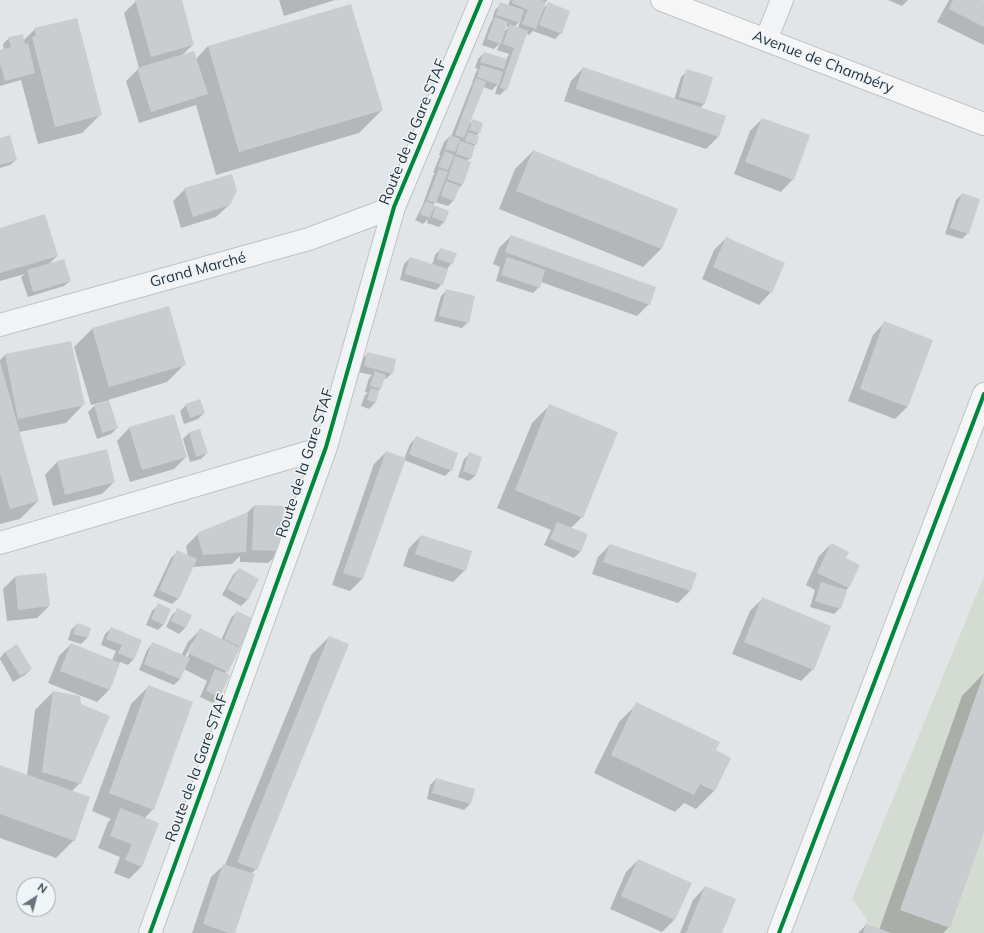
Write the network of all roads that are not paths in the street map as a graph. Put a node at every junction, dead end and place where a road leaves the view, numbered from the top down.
1 (481, 0) edge
2 (662, 0) edge
3 (782, 0) edge
4 (766, 40) junction
5 (984, 124) edge
6 (394, 207) junction
7 (0, 325) edge
8 (984, 394) edge
9 (326, 447) junction
10 (0, 543) edge
11 (150, 933) edge
12 (779, 933) edge

1 - 6 street, Route de la Gare STAF
2 - 4 street, Avenue de Chambéry
3 - 4 street
4 - 5 street, Avenue de Chambéry
6 - 7 street, Grand Marché
6 - 9 street, Route de la Gare STAF
8 - 12 street
9 - 10 street
9 - 11 street, Route de la Gare STAF

